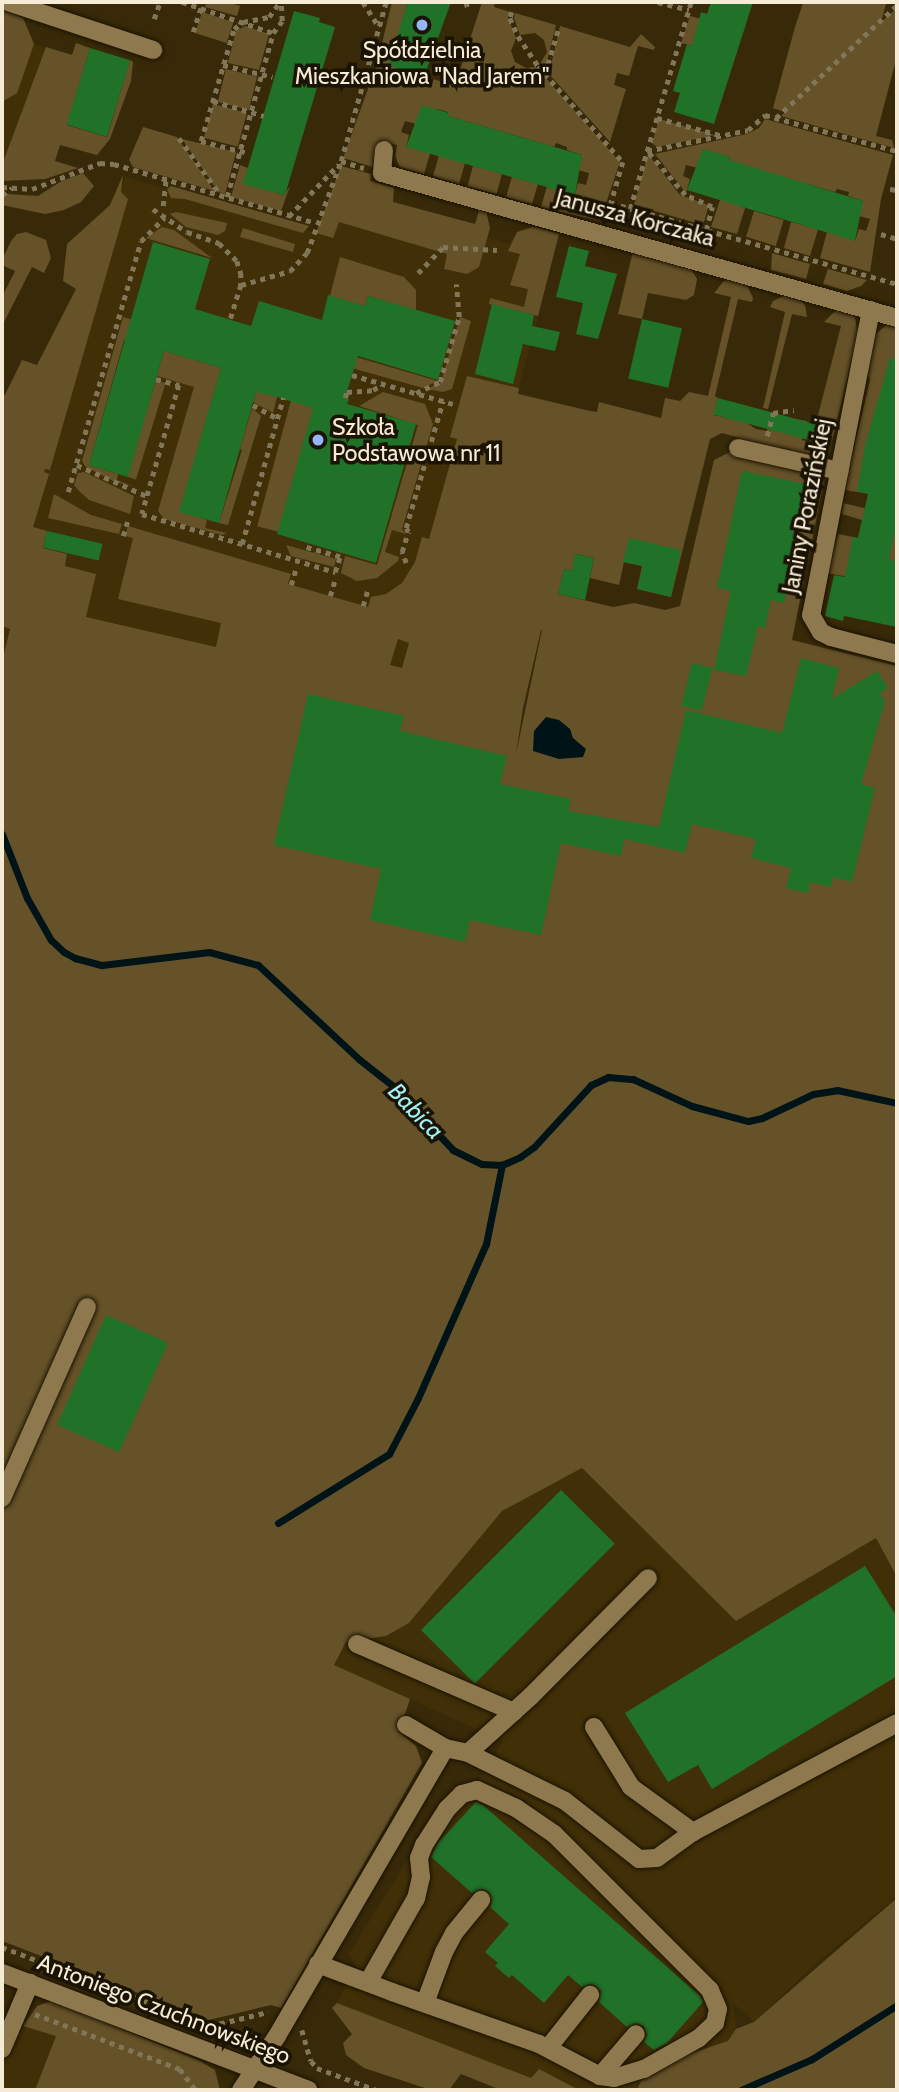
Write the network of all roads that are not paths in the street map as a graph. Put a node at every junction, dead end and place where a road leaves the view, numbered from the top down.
1 (8, 2) edge
2 (153, 51) dead end
3 (384, 150) dead end
4 (871, 310) junction
5 (897, 318) edge
6 (738, 448) dead end
7 (839, 471) junction
8 (897, 654) edge
9 (87, 1307) dead end
10 (2, 1498) edge
11 (648, 1578) dead end
12 (357, 1644) dead end
13 (514, 1712) junction
14 (897, 1723) edge
15 (406, 1725) dead end
16 (594, 1727) dead end
17 (445, 1748) junction
18 (468, 1753) junction
19 (693, 1832) junction
20 (481, 1900) dead end
21 (318, 1964) junction
22 (2, 1973) edge
23 (368, 1982) junction
24 (30, 1983) junction
25 (590, 1995) dead end
26 (425, 2003) junction
27 (636, 2034) dead end
28 (548, 2048) junction
29 (2, 2049) edge
30 (255, 2070) junction
31 (600, 2076) junction
32 (241, 2090) edge
33 (309, 2090) edge

1 - 2 street
3 - 4 street, Janusza Korczaka
4 - 5 street, Janusza Korczaka
4 - 7 street, Janiny Porazińskiej
6 - 7 street
7 - 8 street, Janiny Porazińskiej
9 - 10 street
11 - 13 street
12 - 13 street
13 - 18 street
14 - 19 street
15 - 17 street
16 - 19 street
17 - 18 street
17 - 21 street
18 - 19 street
20 - 26 street
21 - 23 street
21 - 30 street
22 - 24 street, Antoniego Czuchnowskiego
23 - 26 street
23 - 31 street
24 - 29 street
24 - 30 street, Antoniego Czuchnowskiego
25 - 28 street
26 - 28 street
27 - 31 street
28 - 31 street
30 - 32 street
30 - 33 street, Antoniego Czuchnowskiego

